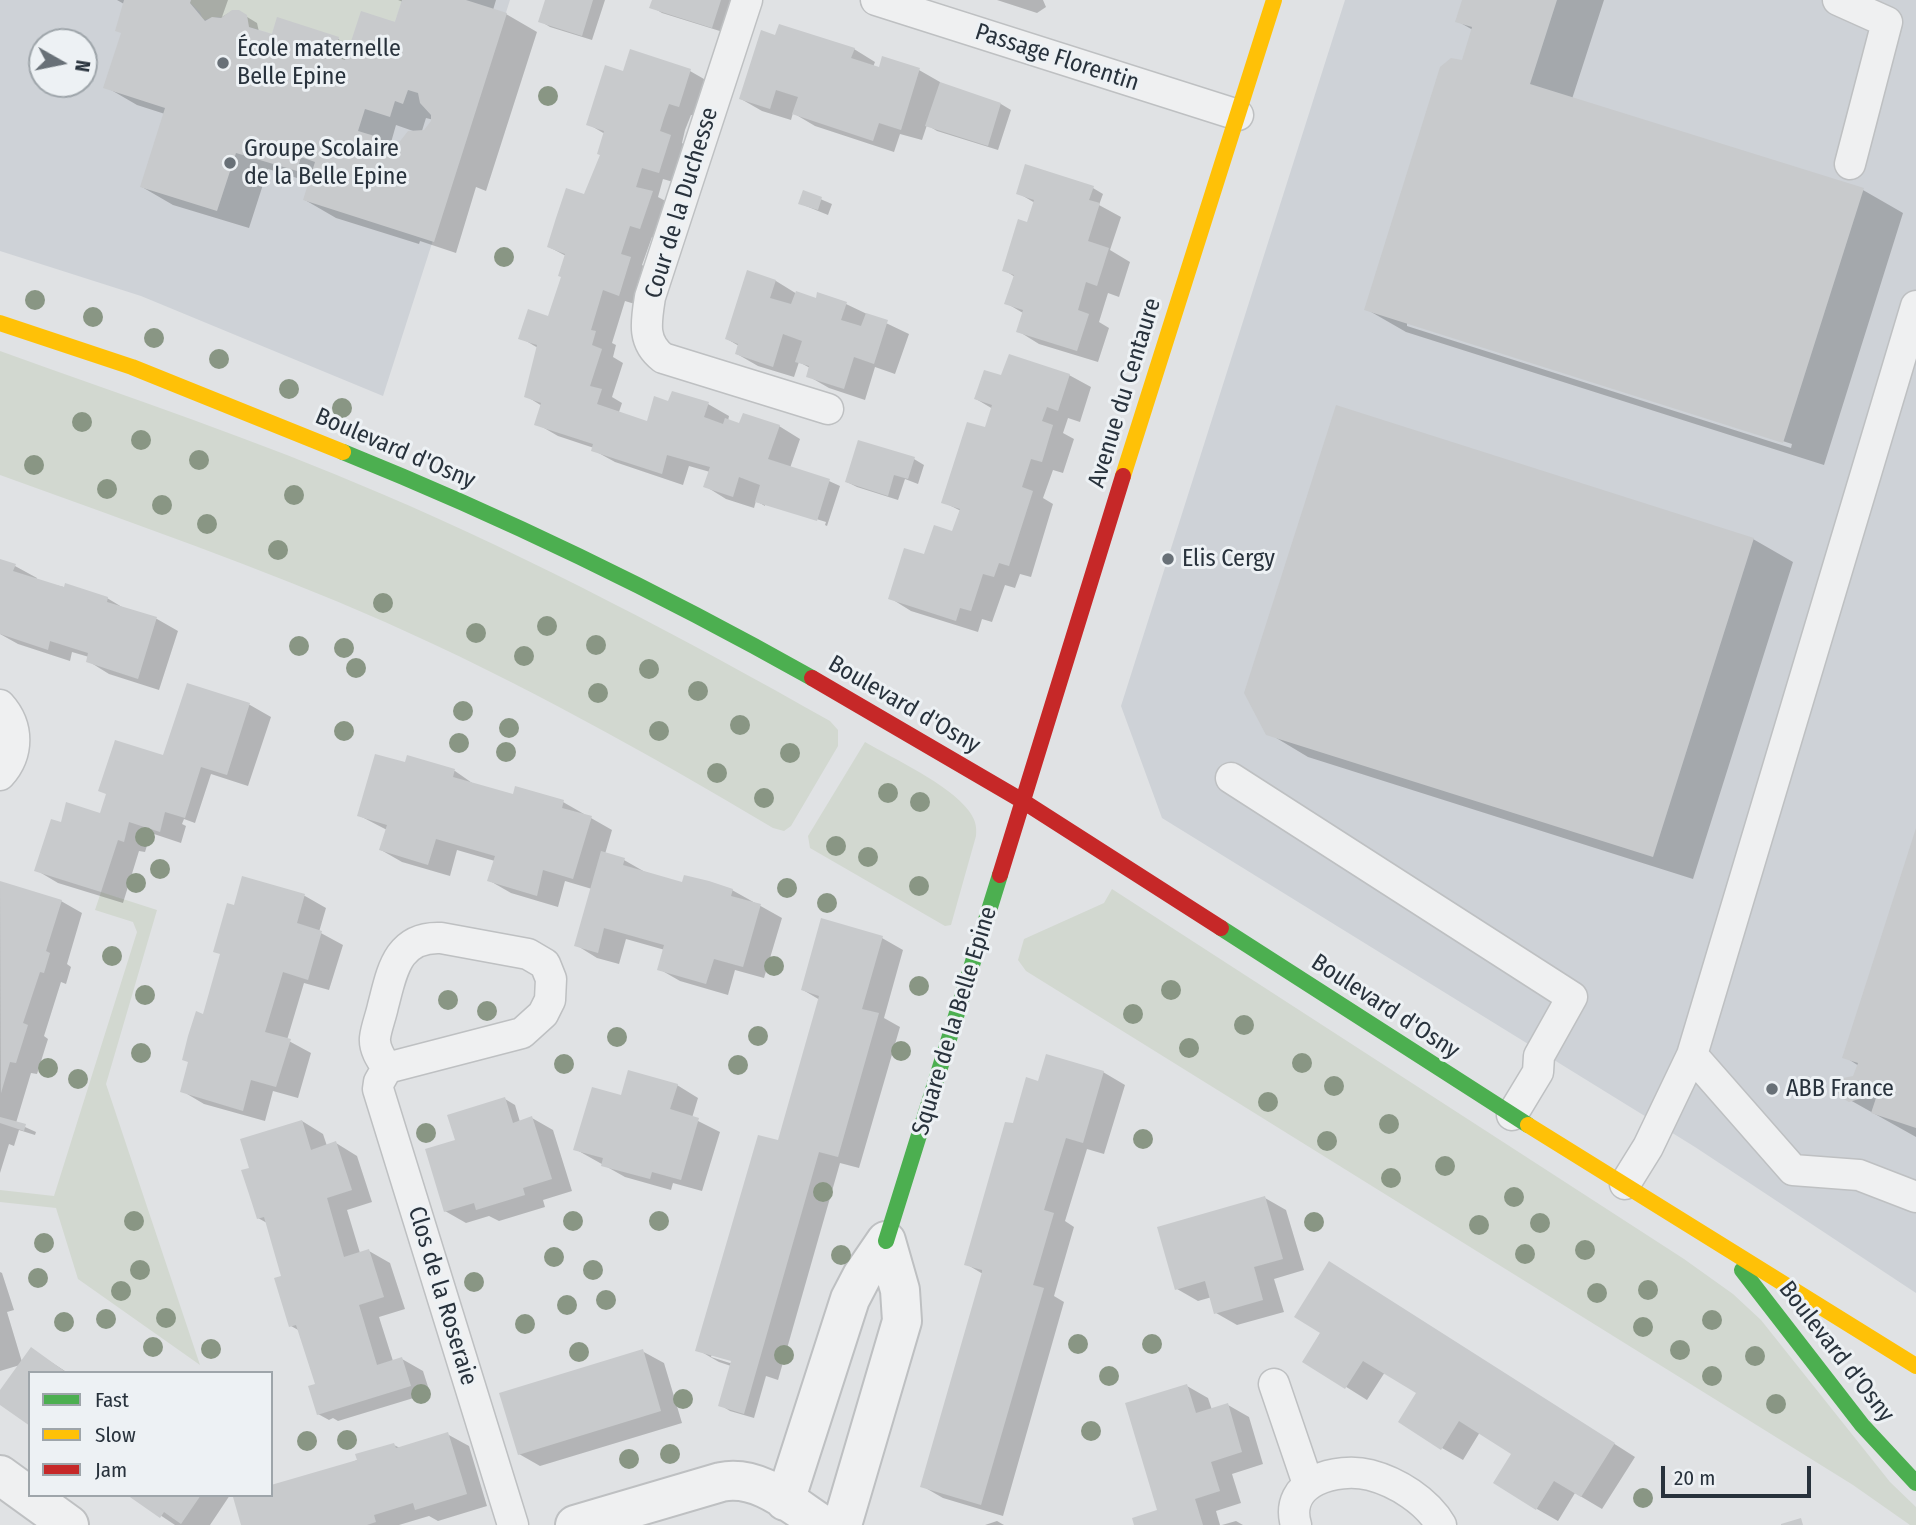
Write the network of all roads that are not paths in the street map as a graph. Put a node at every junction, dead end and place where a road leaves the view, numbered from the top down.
1 (747, 0) edge
2 (876, 0) edge
3 (1274, 0) edge
4 (1838, 0) edge
5 (1238, 115) junction
6 (1850, 164) dead end
7 (1916, 306) edge
8 (0, 323) edge
9 (828, 409) dead end
10 (0, 705) edge
11 (0, 775) edge
12 (1231, 778) dead end
13 (1021, 800) junction
14 (1692, 1055) junction
15 (387, 1068) junction
16 (1512, 1115) junction
17 (1625, 1184) junction
18 (1916, 1197) edge
19 (886, 1241) junction
20 (1723, 1247) junction
21 (1916, 1366) edge
22 (1274, 1384) dead end
23 (0, 1475) edge
24 (1916, 1483) edge
25 (1308, 1484) junction
26 (28, 1495) edge
27 (30, 1497) edge
28 (785, 1501) junction
29 (69, 1525) edge
30 (513, 1525) edge
31 (575, 1525) edge
32 (823, 1525) edge
33 (842, 1525) edge
34 (1296, 1525) edge
35 (1441, 1525) edge

1 - 9 lane, Cour de la Duchesse
2 - 5 lane, Passage Florentin
3 - 5 main road, Avenue du Centaure
4 - 6 lane
5 - 13 main road, Avenue du Centaure
7 - 14 lane
8 - 13 main road, Boulevard d'Osny
10 - 11 lane
12 - 16 lane
13 - 16 main road, Boulevard d'Osny
13 - 19 main road, Square de la Belle Epine
14 - 17 lane
14 - 18 lane
15 - 15 lane, Clos de la Roseraie
15 - 30 lane, Clos de la Roseraie
16 - 17 main road, Boulevard d'Osny
17 - 20 main road, Boulevard d'Osny
19 - 28 street, Square de la Belle Epine
19 - 33 street
20 - 21 main road, Boulevard d'Osny
20 - 24 main road, Boulevard d'Osny
22 - 25 lane
23 - 26 street
25 - 34 lane
25 - 35 lane
27 - 29 street
28 - 31 street
28 - 32 street

